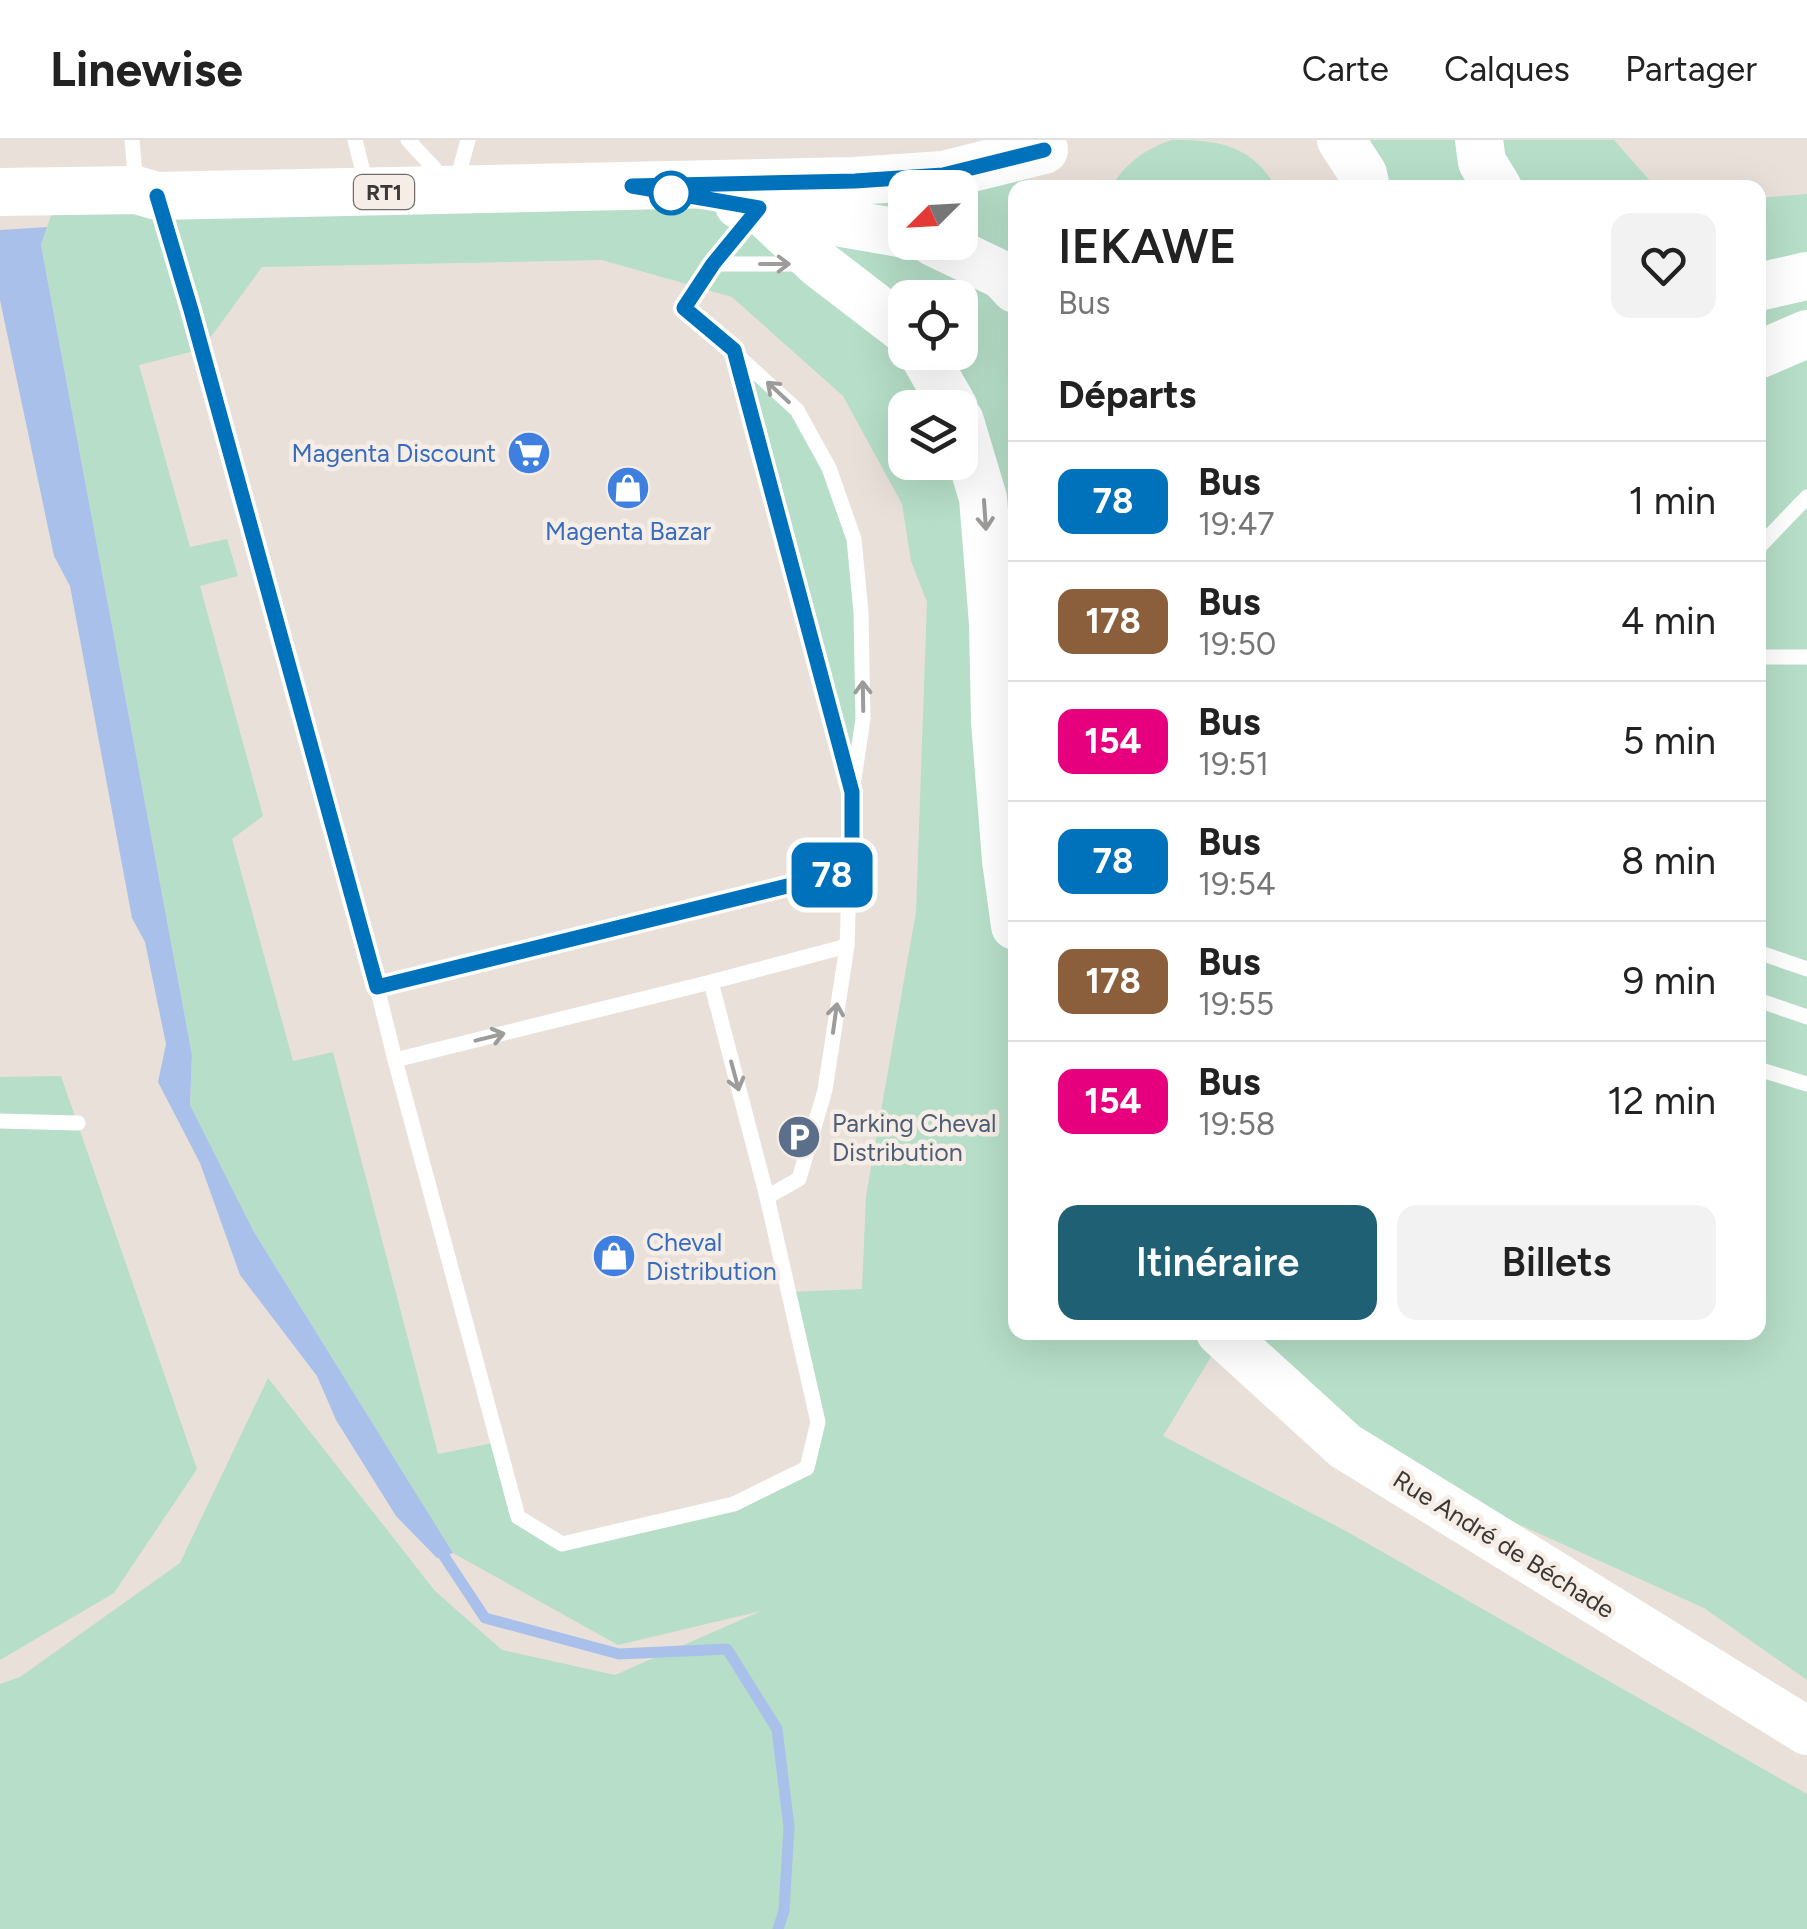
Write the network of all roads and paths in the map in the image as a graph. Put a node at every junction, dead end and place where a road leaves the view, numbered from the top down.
1 (132, 140) edge
2 (354, 140) edge
3 (408, 140) edge
4 (468, 140) edge
5 (1479, 140) edge
6 (1041, 159) edge
7 (1493, 180) edge
8 (632, 186) junction
9 (454, 191) junction
10 (0, 192) edge
11 (146, 193) junction
12 (368, 193) junction
13 (759, 208) junction
14 (888, 231) edge
15 (971, 260) edge
16 (713, 264) junction
17 (819, 264) junction
18 (1807, 276) edge
19 (1008, 281) edge
20 (1766, 285) edge
21 (888, 317) edge
22 (1807, 334) edge
23 (734, 350) junction
24 (1766, 352) edge
25 (978, 480) edge
26 (1807, 497) edge
27 (1766, 540) edge
28 (1807, 657) edge
29 (1766, 658) edge
30 (852, 792) junction
31 (1008, 847) edge
32 (1006, 860) junction
33 (852, 870) junction
34 (1008, 875) edge
35 (847, 946) junction
36 (1766, 955) edge
37 (1807, 969) edge
38 (711, 982) junction
39 (377, 987) junction
40 (1766, 1003) edge
41 (1807, 1017) edge
42 (395, 1060) junction
43 (1766, 1071) edge
44 (1807, 1084) edge
45 (0, 1120) edge
46 (78, 1123) dead end
47 (767, 1197) junction
48 (1229, 1340) edge
49 (1807, 1731) edge

1 - 11 lane
2 - 12 lane
3 - 9 lane
4 - 9 lane
5 - 7 main road
6 - 8 main road, RT1
8 - 9 main road, RT1
8 - 13 main road, RT1
9 - 12 main road, RT1
10 - 11 main road, RT1
11 - 12 main road, RT1
11 - 39 lane
13 - 14 main road, RT1
13 - 16 lane
13 - 17 main road
15 - 19 main road
16 -> 17 lane
16 - 23 lane
17 - 21 main road
18 - 20 main road
22 - 24 main road
23 - 30 lane
30 -> 23 lane
25 -> 32 main road
26 - 27 lane
28 - 29 lane
30 - 33 lane
31 - 32 main road
32 - 34 main road
33 - 35 lane
33 - 39 lane
35 - 38 lane
47 -> 35 lane
36 - 37 lane
42 -> 38 lane
38 -> 47 lane
39 - 42 lane
40 - 41 lane
42 - 47 lane
43 - 44 lane
45 - 46 lane
48 - 49 main road, Rue André de Béchade

